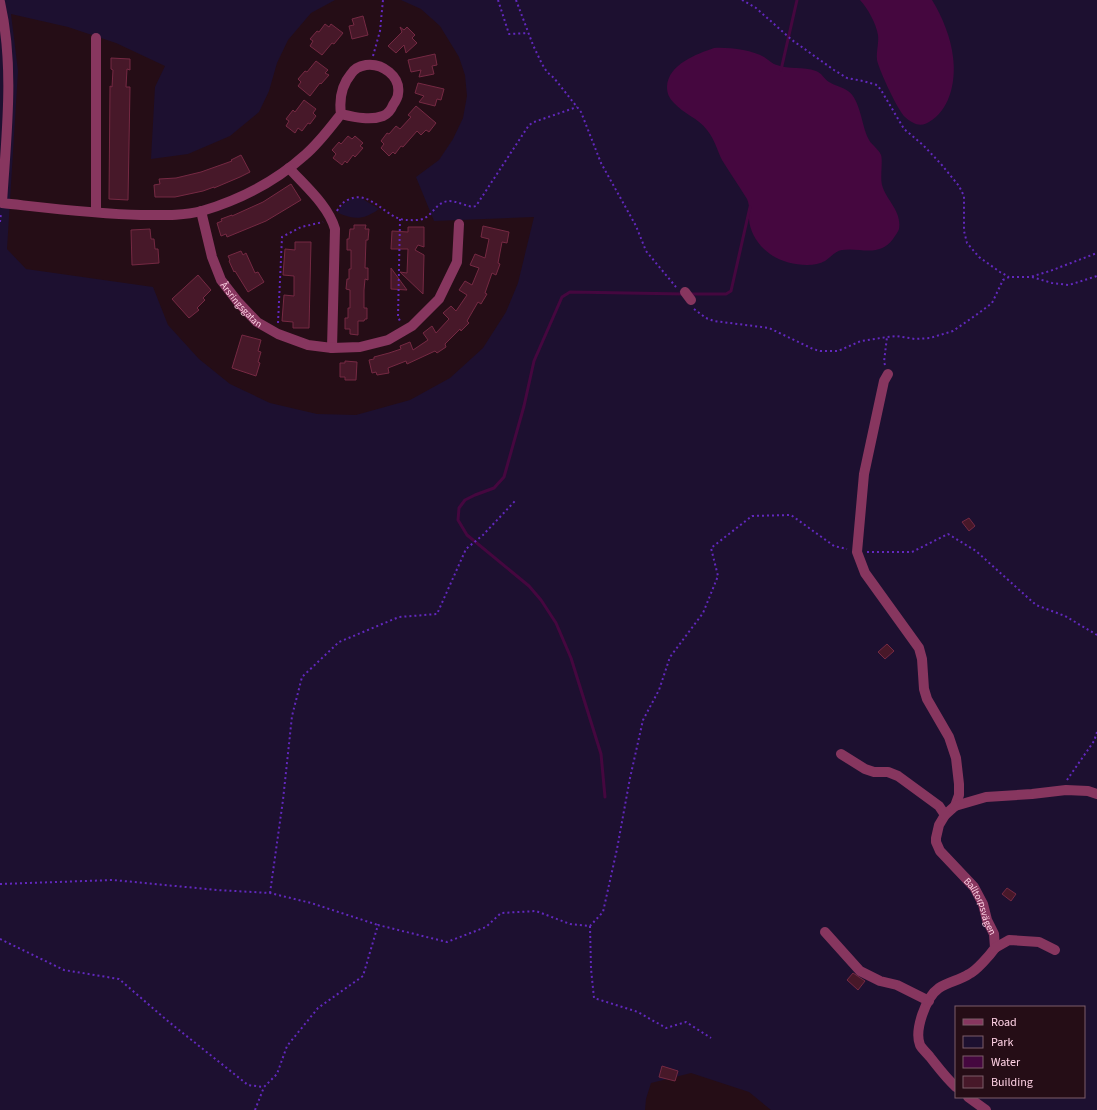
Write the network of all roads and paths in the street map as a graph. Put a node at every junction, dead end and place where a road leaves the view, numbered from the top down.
1 (384, 0) edge
2 (498, 0) edge
3 (516, 0) edge
4 (742, 0) edge
5 (0, 2) edge
6 (528, 33) junction
7 (96, 38) dead end
8 (370, 65) junction
9 (577, 107) junction
10 (341, 114) junction
11 (289, 168) junction
12 (201, 211) junction
13 (96, 212) junction
14 (400, 219) junction
15 (332, 220) junction
16 (459, 224) dead end
17 (1097, 253) edge
18 (1097, 276) edge
19 (1009, 277) junction
20 (1030, 277) junction
21 (406, 330) junction
22 (278, 334) junction
23 (887, 337) junction
24 (332, 348) junction
25 (888, 374) joint
26 (515, 501) dead end
27 (857, 552) junction
28 (1097, 635) edge
29 (1097, 732) edge
30 (841, 754) dead end
31 (1063, 786) dead end
32 (1097, 794) edge
33 (955, 806) junction
34 (945, 815) junction
35 (0, 884) edge
36 (270, 893) junction
37 (378, 924) junction
38 (590, 926) junction
39 (825, 932) dead end
40 (0, 939) edge
41 (995, 948) junction
42 (1055, 950) dead end
43 (929, 1001) junction
44 (711, 1038) dead end
45 (955, 1086) edge
46 (264, 1087) junction
47 (969, 1098) edge
48 (255, 1110) edge
49 (986, 1110) edge

1 - 8 path
2 - 6 path
3 - 6 path
4 - 19 path
5 - 13 street
6 - 9 path
7 - 13 street
8 - 10 street
8 - 10 street
9 - 14 path
9 - 23 path
10 - 11 street
11 - 12 street
11 - 15 street
12 - 13 street
12 - 22 street, Årsringsgatan
14 - 15 path
14 - 21 path
15 - 22 path
15 - 24 street
16 - 21 street, Årsringsgatan
17 - 20 path
18 - 20 path
19 - 20 path
19 - 23 path
21 - 24 street, Årsringsgatan
22 - 24 street, Årsringsgatan
23 - 25 path
25 - 27 street
26 - 36 path
27 - 28 path
27 - 33 street
27 - 38 path
29 - 31 path
30 - 34 street
32 - 33 street
33 - 34 street, Balltorpsvägen
34 - 41 street, Balltorpsvägen
35 - 36 path
36 - 37 path
37 - 38 path
37 - 46 path
38 - 44 path
39 - 43 street
40 - 46 path
41 - 42 street
41 - 43 street, Balltorpsvägen
43 - 45 street, Balltorpsvägen
46 - 48 path
47 - 49 street

